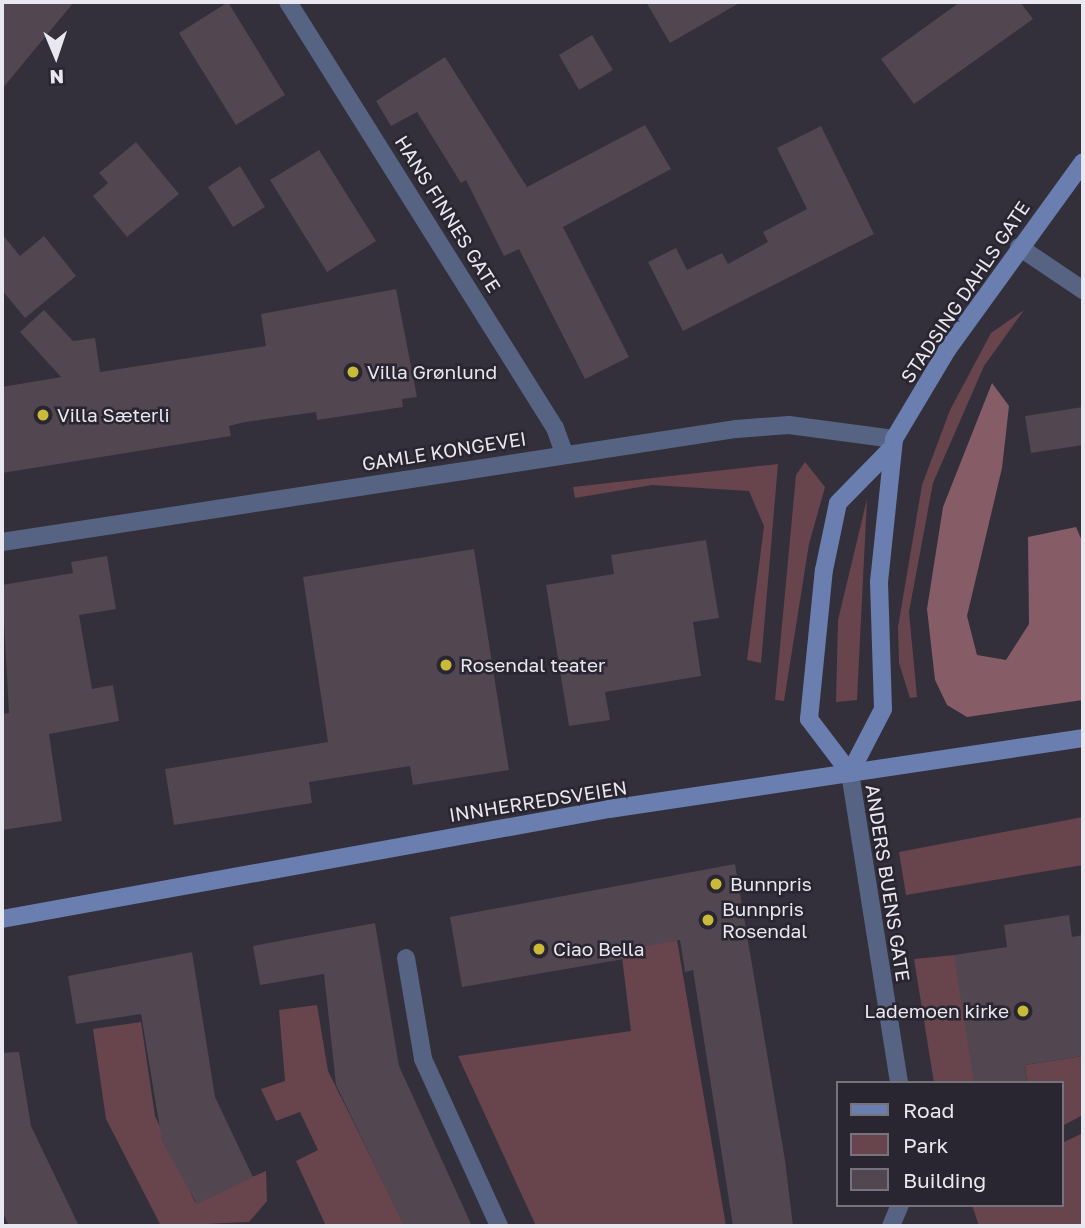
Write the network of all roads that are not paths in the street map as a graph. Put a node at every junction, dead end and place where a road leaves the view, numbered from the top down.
1 (288, 2) edge
2 (1083, 162) edge
3 (1018, 247) junction
4 (1083, 290) edge
5 (892, 445) junction
6 (564, 453) junction
7 (2, 542) edge
8 (1083, 738) edge
9 (850, 773) junction
10 (2, 919) edge
11 (406, 957) dead end
12 (899, 1081) edge
13 (899, 1207) edge
14 (892, 1225) edge
15 (499, 1226) edge

1 - 6 street, HANS FINNES GATE
2 - 3 main road, STADSING DAHLS GATE
3 - 4 street
3 - 5 main road, STADSING DAHLS GATE
5 - 6 street, GAMLE KONGEVEI
5 - 9 main road, STADSING DAHLS GATE
5 - 9 main road, STADSING DAHLS GATE
6 - 7 street, GAMLE KONGEVEI
8 - 9 main road, INNHERREDSVEIEN
9 - 10 main road, INNHERREDSVEIEN
9 - 12 street, ANDERS BUENS GATE
11 - 15 street
13 - 14 street

